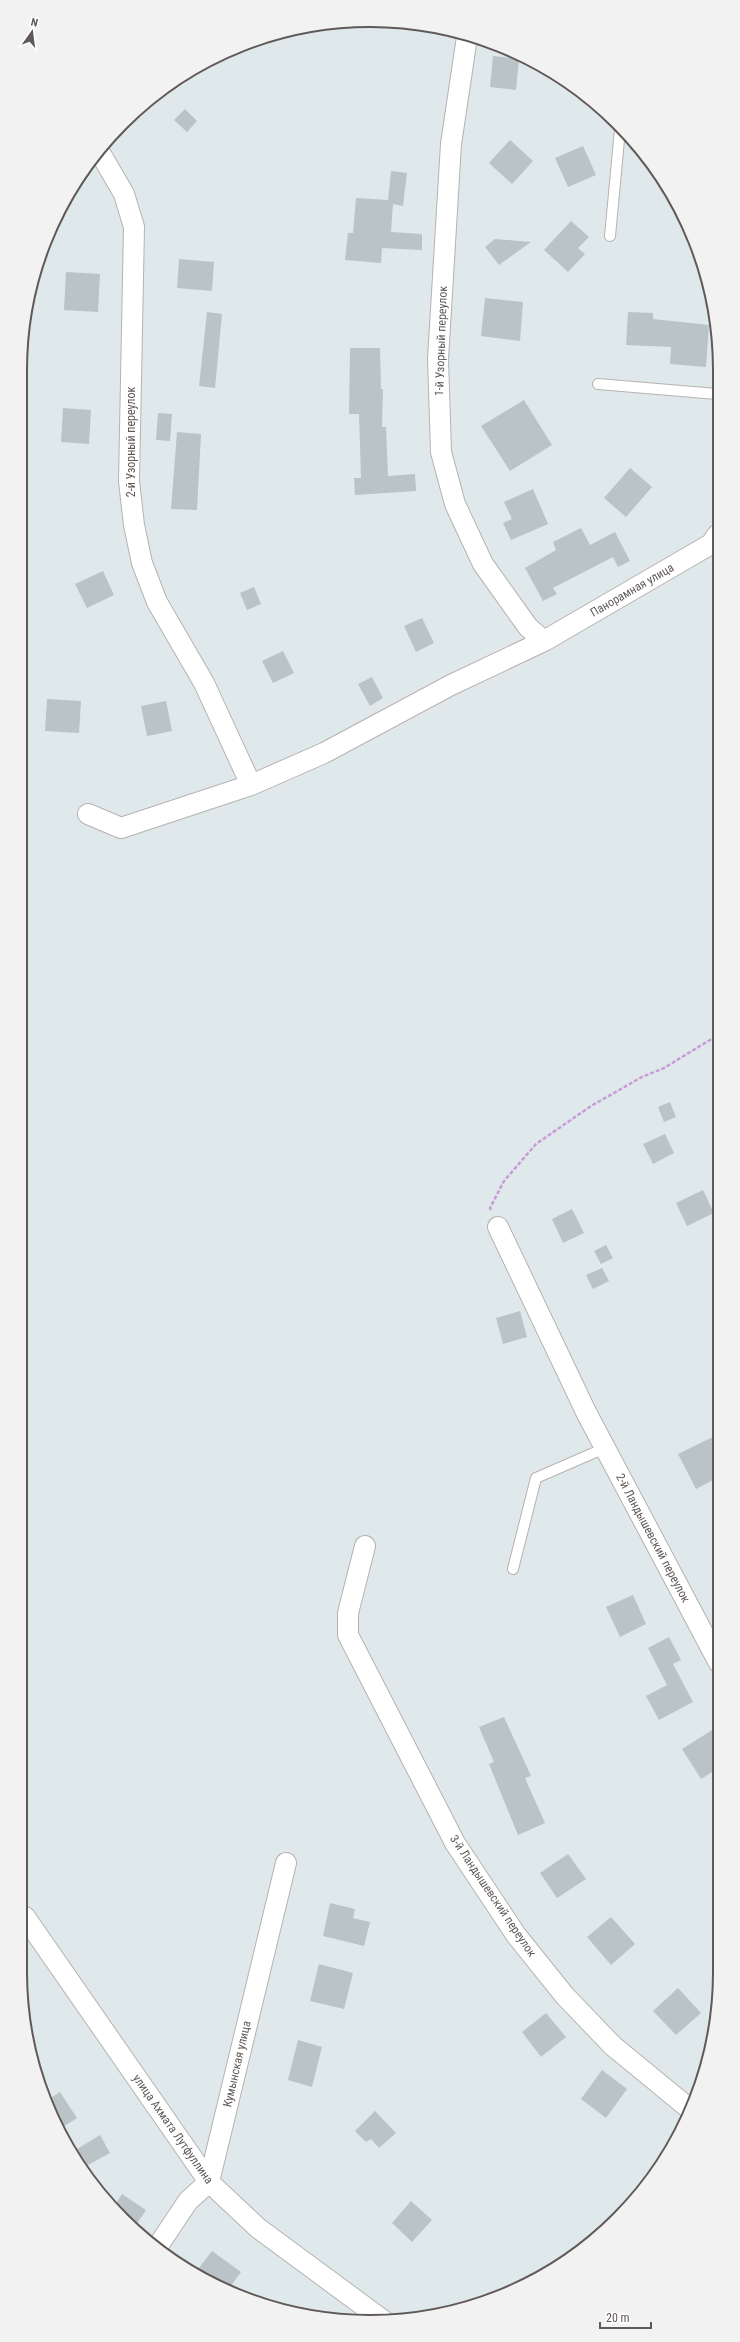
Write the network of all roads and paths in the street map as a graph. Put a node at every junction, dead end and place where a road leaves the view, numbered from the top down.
1 (466, 41) edge
2 (619, 134) edge
3 (102, 156) edge
4 (610, 236) dead end
5 (598, 384) dead end
6 (713, 394) edge
7 (713, 540) edge
8 (544, 641) junction
9 (251, 786) junction
10 (88, 814) dead end
11 (713, 1038) edge
12 (498, 1227) joint
13 (605, 1448) junction
14 (365, 1546) dead end
15 (513, 1570) dead end
16 (713, 1652) edge
17 (286, 1863) dead end
18 (27, 1920) edge
19 (686, 2106) edge
20 (209, 2182) junction
21 (160, 2243) edge
22 (376, 2315) edge

1 - 8 street, 1-й Узорный переулок
2 - 4 lane
3 - 9 street, 2-й Узорный переулок
5 - 6 lane
7 - 8 street, Панорамная улица
8 - 9 street, Панорамная улица
9 - 10 street, Панорамная улица
11 - 12 path
12 - 13 street, 2-й Ландышевский переулок
13 - 15 lane
13 - 16 street, 2-й Ландышевский переулок
14 - 19 street, 3-й Ландышевский переулок
17 - 20 street, Кумынская улица
18 - 20 street, улица Ахмата Лутфуллина
20 - 21 street
20 - 22 street, улица Ахмата Лутфуллина

